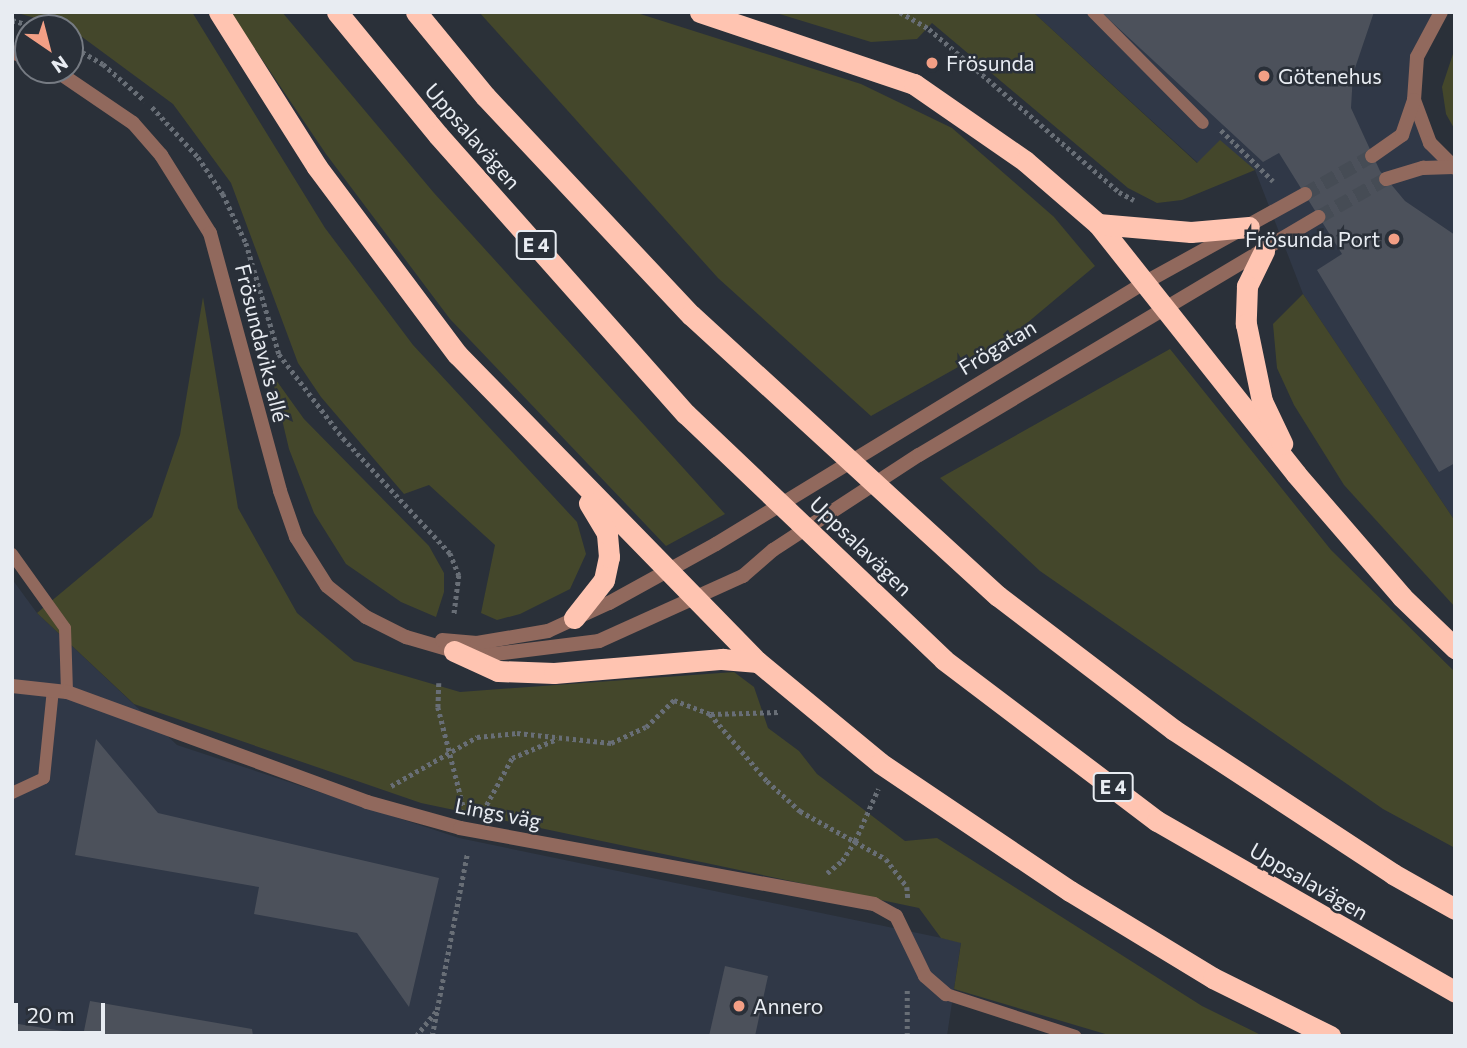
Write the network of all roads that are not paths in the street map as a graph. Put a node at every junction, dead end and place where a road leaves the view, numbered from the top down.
1 (219, 12) edge
2 (337, 12) edge
3 (416, 12) edge
4 (700, 12) edge
5 (1093, 12) edge
6 (1441, 12) edge
7 (76, 84) edge
8 (1414, 100) junction
9 (1203, 123) road end
10 (1372, 156) tunnel mouth
11 (1454, 168) edge
12 (1386, 178) tunnel mouth
13 (1305, 194) tunnel mouth
14 (1319, 218) tunnel mouth
15 (1098, 224) junction
16 (1249, 227) junction
17 (1264, 251) junction
18 (1144, 283) junction
19 (1162, 309) junction
20 (1296, 474) junction
21 (574, 477) junction
22 (716, 544) joint
23 (12, 554) edge
24 (667, 571) junction
25 (695, 600) junction
26 (574, 618) junction
27 (405, 637) junction
28 (1455, 648) edge
29 (454, 651) junction
30 (758, 662) junction
31 (12, 686) edge
32 (60, 691) junction
33 (12, 793) edge
34 (1455, 909) edge
35 (1455, 992) edge
36 (946, 994) joint
37 (1075, 1036) edge
38 (1330, 1036) edge

1 - 21 highway
2 - 35 highway, Uppsalavägen / E 4
3 - 34 highway, Uppsalavägen
4 - 15 highway
5 - 9 lane
6 - 8 street
7 - 27 street, Frösundaviks allé
8 - 10 street
8 - 11 street
11 - 12 street
13 - 16 street, Frögatan
14 - 17 street
15 - 16 highway
15 - 18 highway
16 - 18 street, Frögatan
17 - 19 street
17 - 20 highway
18 - 19 highway
18 - 22 street, Frögatan
19 - 20 highway
19 - 25 street, Frösundaviks allé
20 - 28 highway
21 - 24 highway
21 - 26 highway
22 - 24 street, Frösundaviks allé
23 - 32 lane
24 - 25 highway
24 - 26 street, Frösundaviks allé
25 - 29 street, Frösundaviks allé
25 - 30 highway
26 - 27 street, Frösundaviks allé
27 - 29 street, Frösundaviks allé
29 - 30 highway
30 - 38 highway
31 - 32 street, Lings väg
32 - 33 lane
32 - 36 street, Lings väg
36 - 37 lane

